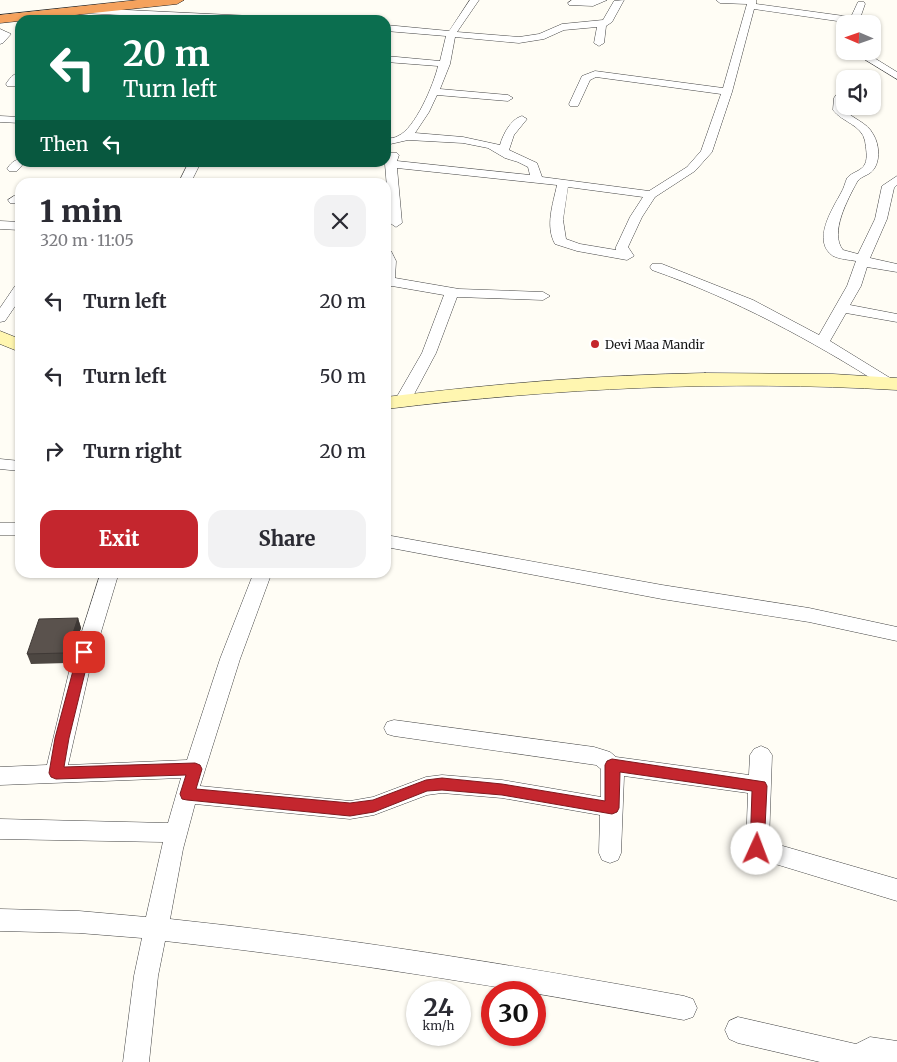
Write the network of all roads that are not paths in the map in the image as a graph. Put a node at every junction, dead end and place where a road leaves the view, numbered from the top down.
1 (128, 0) edge
2 (177, 0) edge
3 (475, 0) edge
4 (603, 0) edge
5 (620, 0) edge
6 (720, 0) edge
7 (751, 2) edge
8 (572, 3) dead end
9 (861, 4) dead end
10 (85, 12) edge
11 (0, 15) edge
12 (49, 15) edge
13 (133, 15) edge
14 (857, 15) edge
15 (15, 18) edge
16 (0, 19) edge
17 (836, 19) edge
18 (602, 24) junction
19 (391, 28) edge
20 (0, 32) edge
21 (451, 34) junction
22 (0, 40) edge
23 (599, 43) dead end
24 (391, 59) edge
25 (870, 60) edge
26 (445, 64) junction
27 (892, 74) edge
28 (15, 80) edge
29 (11, 84) dead end
30 (435, 92) junction
31 (727, 92) junction
32 (508, 98) dead end
33 (574, 104) dead end
34 (842, 115) edge
35 (0, 119) edge
36 (522, 119) dead end
37 (15, 120) edge
38 (403, 137) junction
39 (391, 141) edge
40 (503, 151) junction
41 (391, 164) junction
42 (897, 180) edge
43 (537, 181) junction
44 (564, 183) junction
45 (651, 196) junction
46 (396, 224) dead end
47 (0, 225) edge
48 (15, 226) edge
49 (864, 261) junction
50 (657, 267) dead end
51 (897, 268) edge
52 (391, 284) edge
53 (452, 292) junction
54 (15, 296) edge
55 (543, 296) dead end
56 (842, 308) junction
57 (0, 318) edge
58 (897, 318) edge
59 (822, 342) junction
60 (894, 384) edge
61 (395, 402) edge
62 (0, 464) edge
63 (15, 466) edge
64 (0, 529) edge
65 (15, 529) edge
66 (391, 542) edge
67 (108, 578) edge
68 (261, 578) edge
69 (897, 634) edge
70 (394, 728) dead end
71 (761, 755) dead end
72 (612, 765) junction
73 (195, 769) junction
74 (56, 773) junction
75 (0, 776) edge
76 (760, 786) junction
77 (187, 794) junction
78 (612, 808) junction
79 (0, 829) edge
80 (177, 832) junction
81 (610, 853) dead end
82 (897, 890) edge
83 (0, 920) edge
84 (155, 927) junction
85 (684, 1008) dead end
86 (738, 1030) dead end
87 (897, 1054) edge
88 (859, 1060) edge
89 (136, 1062) edge

1 - 10 highway
2 - 10 highway
3 - 21 street
4 - 8 street
5 - 18 street
6 - 7 street
7 - 17 street
7 - 31 street
9 - 14 street
10 - 11 highway
10 - 12 highway
10 - 13 street
15 - 16 highway
18 - 21 street
18 - 23 street
19 - 21 street
20 - 22 street
21 - 26 street
24 - 26 street
25 - 27 street
26 - 30 street
28 - 29 street
30 - 32 street
30 - 38 street
31 - 33 street
31 - 45 street
34 - 49 street
35 - 37 street
36 - 40 street
38 - 39 street
38 - 40 street
38 - 41 street
40 - 43 street
41 - 43 street
41 - 46 street
42 - 49 street
43 - 44 street
44 - 45 street
44 - 45 street
47 - 48 street
49 - 51 street
49 - 56 street
50 - 59 street
52 - 53 street
53 - 55 street
53 - 61 street
54 - 57 street
56 - 58 street
56 - 59 street
59 - 60 street
60 - 61 street
62 - 63 street
64 - 65 street
66 - 69 street
67 - 74 street
68 - 73 street
70 - 72 street
71 - 76 street
72 - 76 street
72 - 78 street
73 - 74 street
73 - 77 street
74 - 75 street
76 - 82 street
77 - 78 street
77 - 80 street
78 - 81 street
79 - 80 street
80 - 84 street
83 - 84 street
84 - 85 street
84 - 89 street
86 - 88 street
87 - 88 street

